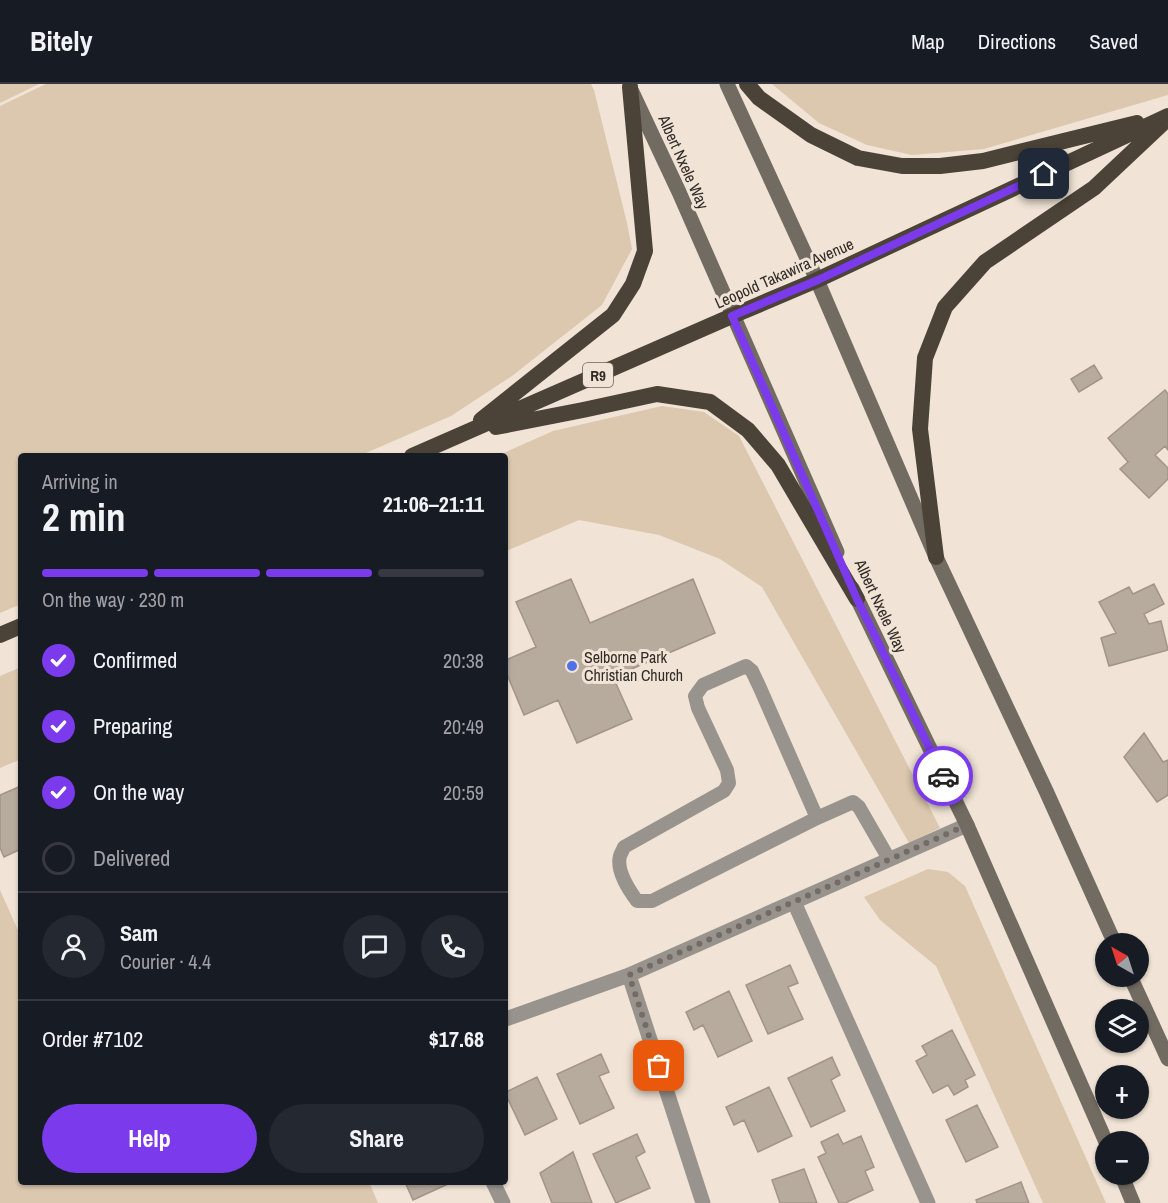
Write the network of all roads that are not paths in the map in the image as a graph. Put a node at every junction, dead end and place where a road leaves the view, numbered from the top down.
1 (727, 84) edge
2 (747, 84) edge
3 (629, 86) edge
4 (1168, 116) edge
5 (818, 280) junction
6 (732, 316) junction
7 (464, 434) junction
8 (419, 453) edge
9 (936, 558) junction
10 (857, 599) junction
11 (18, 627) edge
12 (0, 635) edge
13 (817, 818) junction
14 (967, 825) junction
15 (889, 859) junction
16 (794, 902) junction
17 (1110, 933) edge
18 (629, 975) junction
19 (1135, 987) edge
20 (508, 1018) edge
21 (1168, 1059) edge
22 (1101, 1131) edge
23 (495, 1185) edge
24 (1126, 1185) edge
25 (503, 1203) edge
26 (703, 1203) edge
27 (928, 1203) edge
28 (1133, 1203) edge

1 - 5 main road
2 - 4 highway
3 - 6 main road, Albert Nxele Way
3 - 7 highway
4 - 5 highway, Leopold Takawira Avenue / R9
4 - 9 highway
5 - 6 highway, Leopold Takawira Avenue / R9
5 - 9 main road
6 - 7 highway, Leopold Takawira Avenue / R9
6 - 10 main road, Albert Nxele Way
7 - 8 highway, Leopold Takawira Avenue / R9
7 - 10 highway
9 - 17 main road
10 - 14 main road, Albert Nxele Way
11 - 12 highway
13 - 13 lane
13 - 15 lane
14 - 15 street
14 - 22 main road, Albert Nxele Way
15 - 16 street
16 - 18 street
16 - 27 street
18 - 20 street
18 - 26 street
19 - 21 main road
23 - 25 street
24 - 28 main road

